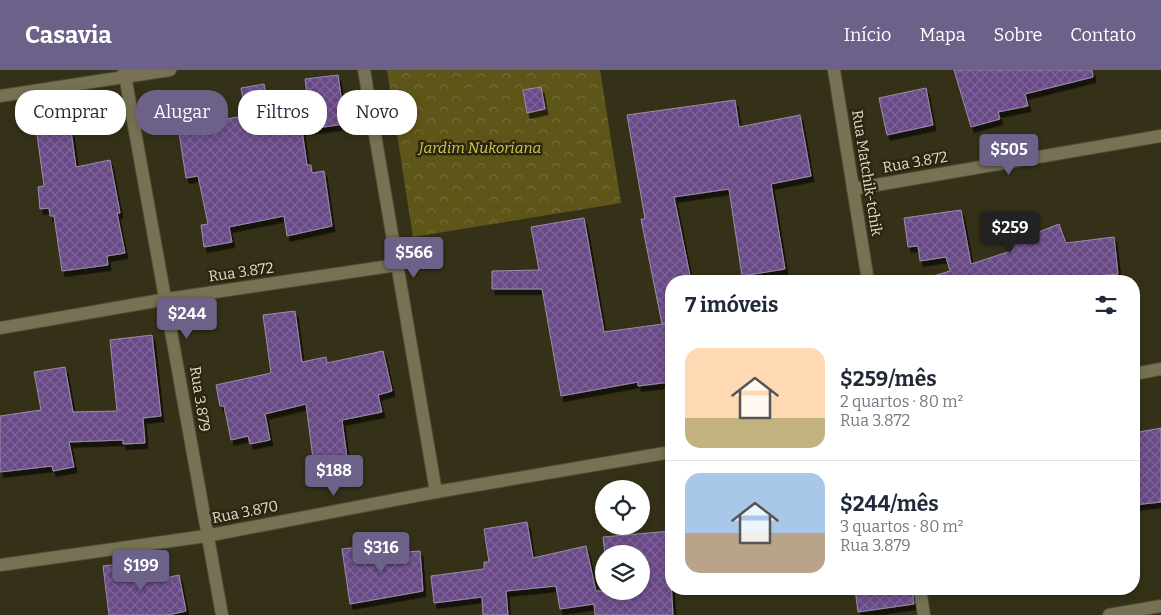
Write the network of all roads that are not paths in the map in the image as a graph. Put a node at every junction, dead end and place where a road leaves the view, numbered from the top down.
1 (170, 70) edge
2 (364, 70) edge
3 (834, 70) edge
4 (125, 74) edge
5 (0, 96) edge
6 (1161, 136) edge
7 (853, 189) junction
8 (397, 265) junction
9 (867, 275) edge
10 (167, 299) junction
11 (0, 328) edge
12 (1161, 369) edge
13 (1140, 373) edge
14 (665, 453) edge
15 (436, 492) junction
16 (206, 536) junction
17 (0, 565) edge
18 (921, 595) edge
19 (1161, 606) edge
20 (222, 615) edge
21 (924, 615) edge
22 (1109, 615) edge

1 - 4 street
2 - 8 street
3 - 7 street, Rua Matchik-tchik
4 - 5 street
4 - 10 street, Rua 3.879
6 - 7 street, Rua 3.872
7 - 9 street, Rua Matchik-tchik
8 - 10 street, Rua 3.872
8 - 15 street
10 - 11 street, Rua 3.872
10 - 16 street, Rua 3.879
12 - 13 street
14 - 15 street, Rua 3.870
15 - 16 street, Rua 3.870
16 - 17 street, Rua 3.870
16 - 20 street, Rua 3.879
18 - 21 street
19 - 22 street

